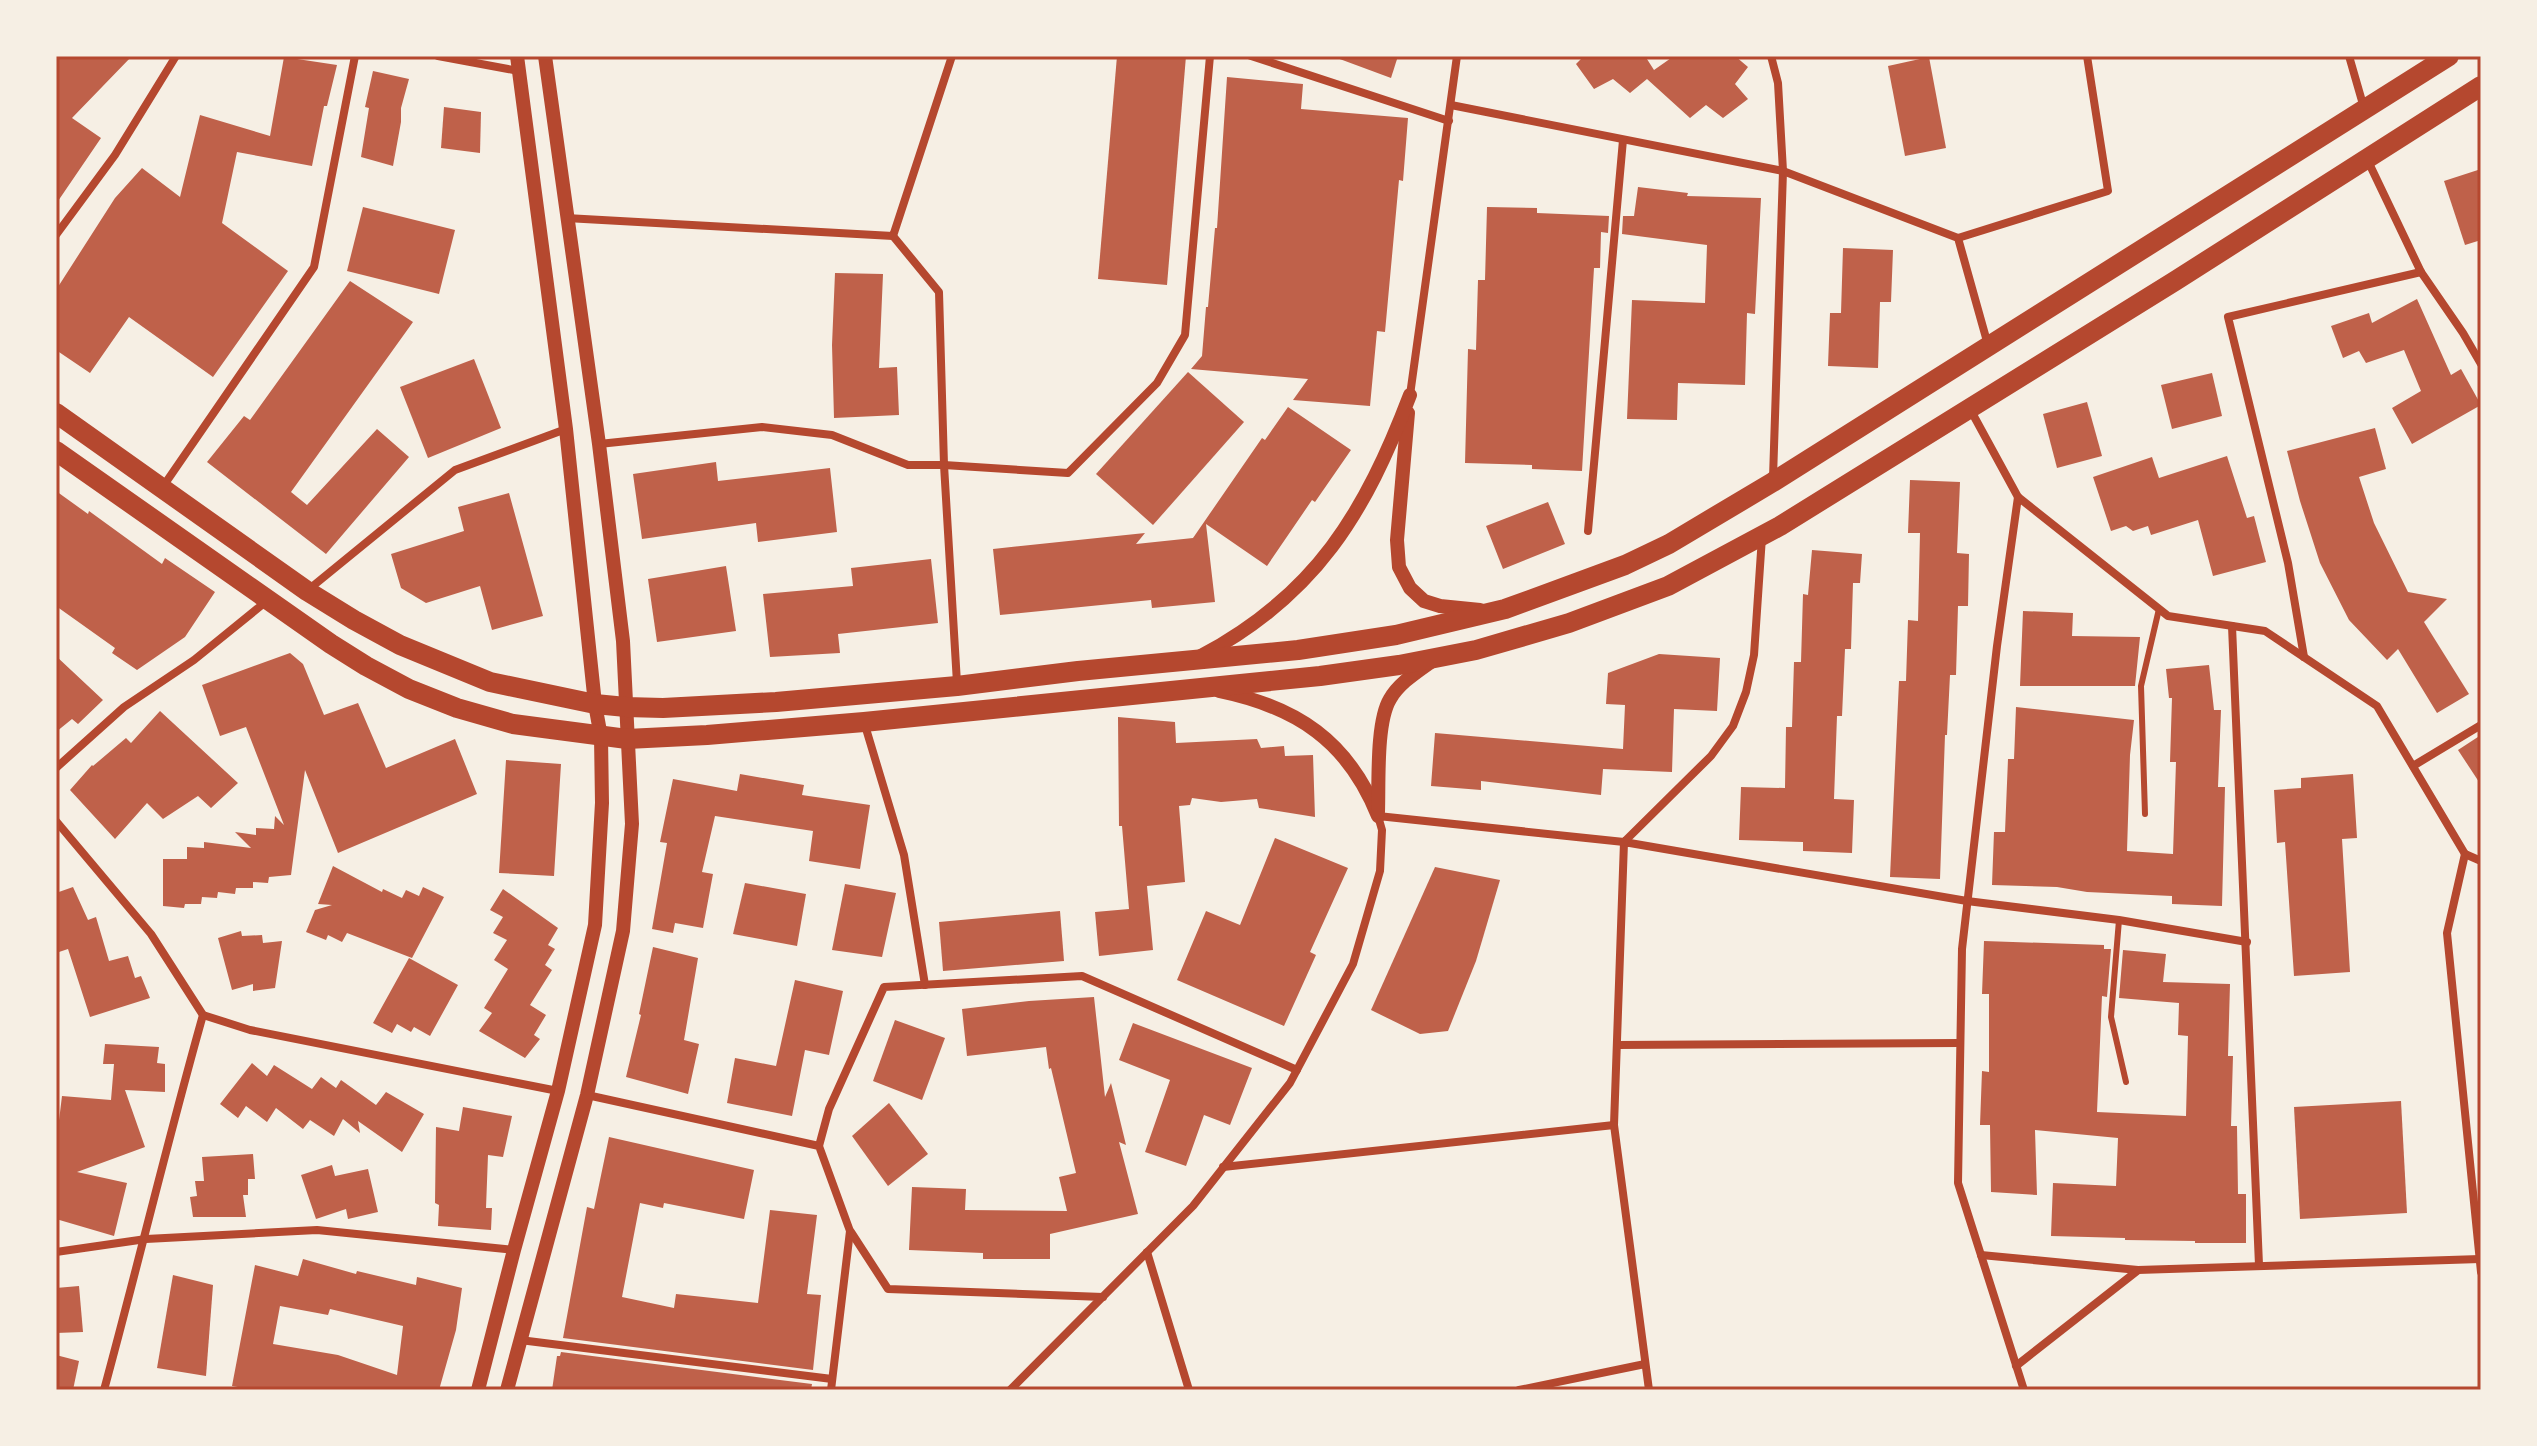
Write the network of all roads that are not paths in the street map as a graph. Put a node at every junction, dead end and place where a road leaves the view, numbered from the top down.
1 (176, 56) edge
2 (355, 56) edge
3 (438, 56) edge
4 (545, 56) edge
5 (952, 56) edge
6 (1210, 56) edge
7 (1251, 56) edge
8 (1457, 56) edge
9 (1771, 56) edge
10 (2087, 56) edge
11 (2349, 56) edge
12 (2449, 56) edge
13 (518, 64) edge
14 (2481, 86) edge
15 (1451, 105) junction
16 (2364, 108) junction
17 (1449, 121) junction
18 (1623, 140) junction
19 (2367, 159) junction
20 (1783, 171) junction
21 (566, 218) junction
22 (56, 235) edge
23 (893, 236) junction
24 (1958, 238) junction
25 (2421, 272) junction
26 (1989, 345) junction
27 (2481, 364) edge
28 (1410, 395) junction
29 (1970, 409) junction
30 (56, 413) edge
31 (566, 429) junction
32 (599, 444) junction
33 (56, 451) edge
34 (944, 465) junction
35 (1773, 482) junction
36 (162, 488) junction
37 (2018, 497) junction
38 (1588, 531) dead end
39 (1762, 536) junction
40 (307, 591) junction
41 (268, 600) junction
42 (1505, 609) junction
43 (2159, 609) junction
44 (2232, 626) junction
45 (2304, 657) junction
46 (1435, 658) junction
47 (1191, 661) junction
48 (957, 686) junction
49 (1203, 688) junction
50 (595, 704) junction
51 (626, 707) junction
52 (864, 722) junction
53 (2481, 725) edge
54 (601, 737) junction
55 (627, 739) junction
56 (2413, 766) junction
57 (56, 768) edge
58 (2145, 814) dead end
59 (1378, 816) junction
60 (56, 821) edge
61 (1624, 842) junction
62 (2465, 854) junction
63 (2481, 861) edge
64 (1967, 901) junction
65 (2119, 920) junction
66 (2247, 942) junction
67 (925, 985) junction
68 (203, 1015) junction
69 (1960, 1043) junction
70 (1617, 1045) junction
71 (1297, 1070) junction
72 (2126, 1082) dead end
73 (558, 1091) junction
74 (587, 1095) junction
75 (1614, 1125) junction
76 (819, 1146) junction
77 (1223, 1167) junction
78 (850, 1231) junction
79 (146, 1239) junction
80 (514, 1250) junction
81 (56, 1252) edge
82 (1147, 1252) junction
83 (1981, 1255) junction
84 (2480, 1259) edge
85 (2259, 1265) junction
86 (2138, 1270) junction
87 (2481, 1272) edge
88 (1103, 1297) junction
89 (520, 1340) junction
90 (1645, 1364) junction
91 (2016, 1366) junction
92 (832, 1379) junction
93 (105, 1390) edge
94 (478, 1390) edge
95 (507, 1390) edge
96 (831, 1390) edge
97 (1010, 1390) edge
98 (1189, 1390) edge
99 (1519, 1390) edge
100 (1649, 1390) edge
101 (2024, 1390) edge

1 - 22 street
2 - 36 street
3 - 13 street
4 - 21 street
5 - 23 street
6 - 34 street
7 - 17 street
8 - 15 street
9 - 20 street
10 - 24 street
11 - 16 street
12 - 16 main road
13 - 31 street
14 - 19 main road
15 - 17 street
15 - 18 street
16 - 26 main road
17 - 28 street
18 - 20 street
18 - 38 street
19 - 25 street
19 - 29 main road
20 - 24 street
20 - 35 street
21 - 23 street
21 - 32 street
23 - 34 street
24 - 26 street
25 - 27 street
25 - 45 street
26 - 35 main road
28 - 42 street
28 - 47 street
29 - 37 street
29 - 39 main road
30 - 36 main road
31 - 40 street
31 - 50 street
32 - 34 street
32 - 51 street
33 - 41 main road
34 - 48 street
35 - 42 main road
36 - 40 main road
37 - 43 street
37 - 64 street
39 - 46 main road
39 - 61 street
40 - 50 main road
41 - 54 main road
41 - 57 street
42 - 47 main road
43 - 44 street
43 - 58 lane
44 - 45 street
44 - 66 street
45 - 56 street
46 - 49 main road
46 - 59 street
47 - 48 main road
48 - 51 main road
49 - 52 main road
49 - 59 street
50 - 51 main road
50 - 54 street
51 - 55 street
52 - 55 main road
52 - 67 street
53 - 56 street
54 - 55 main road
54 - 73 street
55 - 74 street
56 - 62 street
59 - 61 street
59 - 71 street
60 - 68 street
61 - 64 street
61 - 70 street
62 - 63 street
62 - 84 street
64 - 65 street
64 - 69 street
65 - 66 street
65 - 72 lane
66 - 85 street
67 - 71 street
67 - 76 street
68 - 73 street
68 - 79 street
69 - 70 street
69 - 83 street
70 - 75 street
71 - 77 street
73 - 80 street
74 - 76 street
74 - 89 street
75 - 77 street
75 - 90 street
76 - 78 street
77 - 82 street
78 - 88 street
78 - 92 street
79 - 80 street
79 - 81 street
79 - 93 street
80 - 94 street
82 - 88 street
82 - 98 street
83 - 86 street
83 - 91 street
84 - 85 street
84 - 87 street
85 - 86 street
86 - 91 street
88 - 97 street
89 - 92 street
89 - 95 street
90 - 99 street
90 - 100 street
91 - 101 street
92 - 96 street

